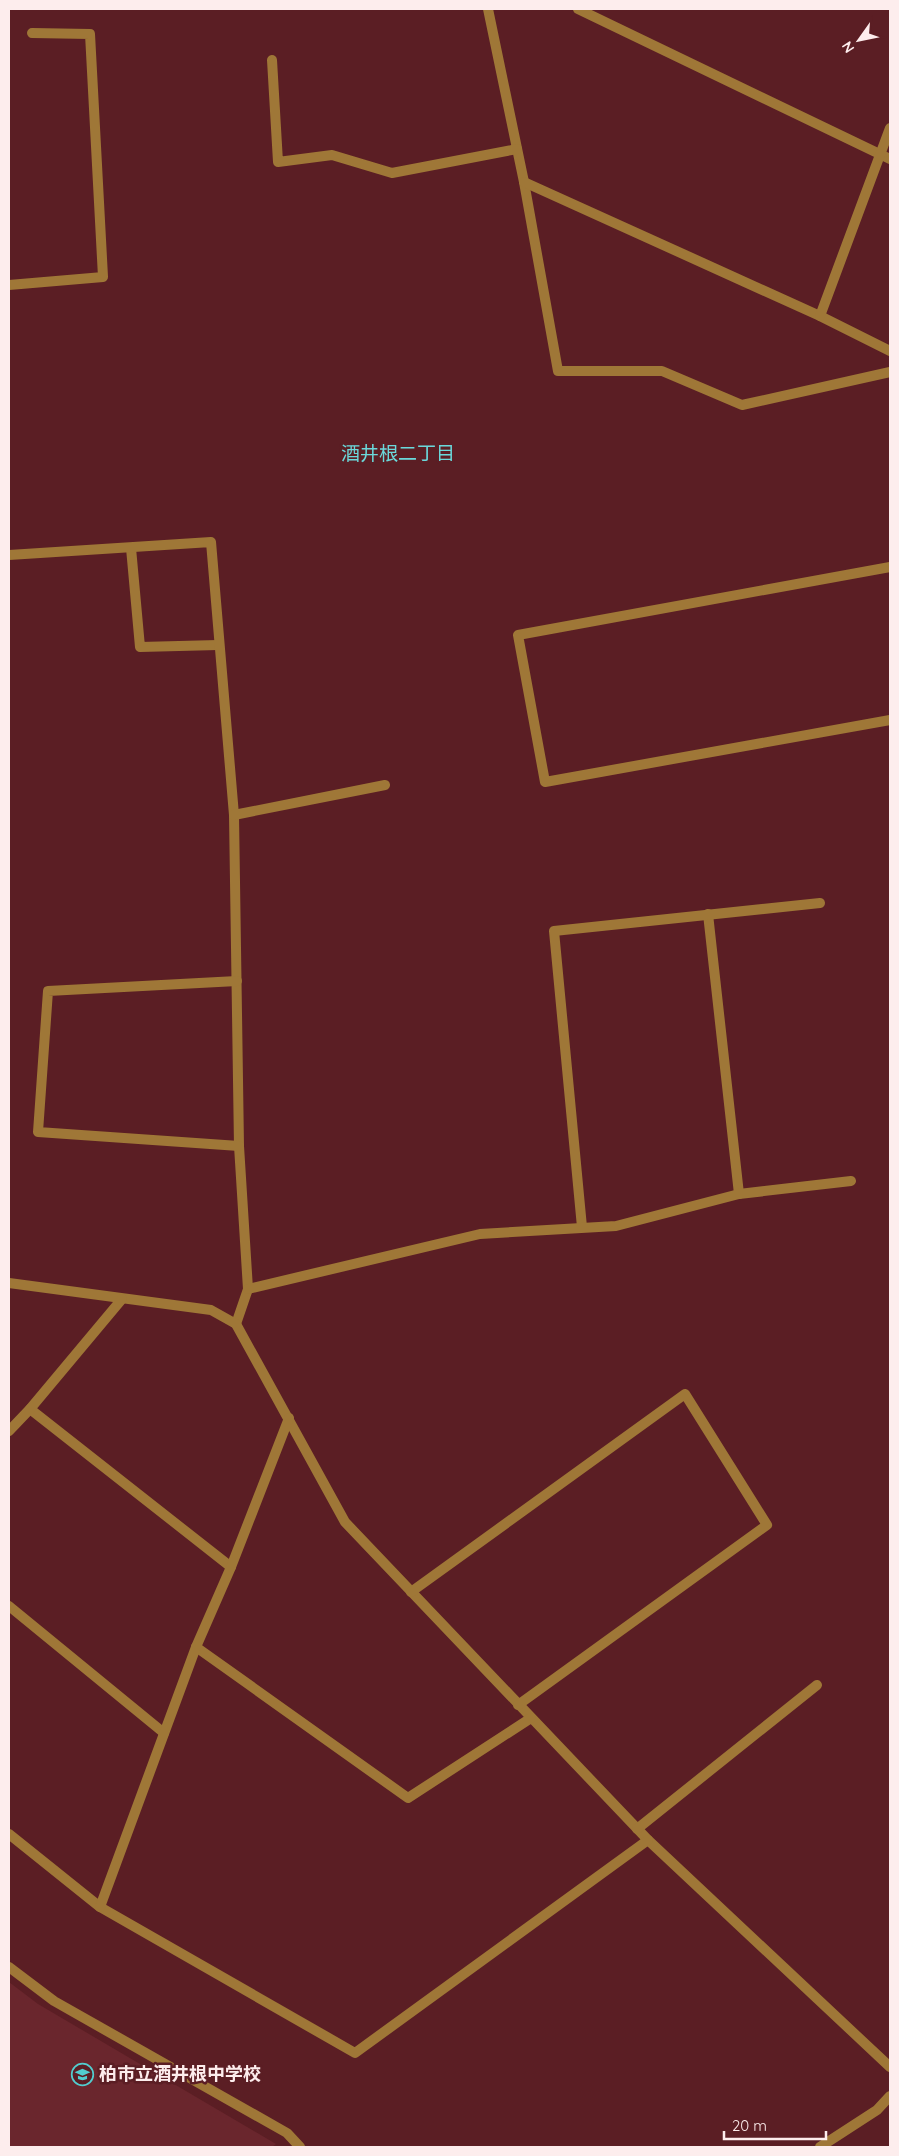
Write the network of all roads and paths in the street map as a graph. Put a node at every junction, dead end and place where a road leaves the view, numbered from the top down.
1 (488, 9) edge
2 (578, 9) edge
3 (32, 33) dead end
4 (272, 60) dead end
5 (890, 128) edge
6 (517, 150) junction
7 (880, 154) junction
8 (890, 159) edge
9 (524, 182) junction
10 (9, 285) edge
11 (820, 316) junction
12 (890, 351) edge
13 (890, 372) edge
14 (131, 548) junction
15 (9, 555) edge
16 (890, 567) edge
17 (218, 645) junction
18 (890, 720) edge
19 (385, 786) dead end
20 (234, 815) junction
21 (820, 903) dead end
22 (708, 914) junction
23 (237, 981) junction
24 (239, 1146) junction
25 (851, 1181) dead end
26 (739, 1194) junction
27 (582, 1227) junction
28 (9, 1283) edge
29 (248, 1289) junction
30 (122, 1299) junction
31 (236, 1324) junction
32 (30, 1409) junction
33 (289, 1418) junction
34 (9, 1431) edge
35 (230, 1567) junction
36 (411, 1592) junction
37 (9, 1606) edge
38 (196, 1646) junction
39 (817, 1685) dead end
40 (518, 1705) junction
41 (531, 1718) junction
42 (164, 1733) junction
43 (637, 1829) junction
44 (9, 1834) edge
45 (648, 1840) junction
46 (100, 1907) junction
47 (9, 1967) edge
48 (890, 2067) edge
49 (890, 2096) edge
50 (300, 2147) edge
51 (820, 2147) edge

1 - 6 street
2 - 7 street
3 - 10 street
4 - 6 street
5 - 7 street
6 - 9 street
7 - 8 street
7 - 11 street
9 - 11 street
9 - 13 street
11 - 12 street
14 - 15 street
14 - 17 street
14 - 17 street
16 - 18 street
17 - 20 street
19 - 20 street
20 - 23 street
21 - 22 street
22 - 26 street
22 - 27 street
23 - 24 street
23 - 24 street
24 - 29 street
25 - 26 street
26 - 27 street
27 - 29 street
28 - 30 street
29 - 31 street
30 - 31 street
30 - 32 street
31 - 33 street
32 - 34 street
32 - 35 street
33 - 35 street
33 - 36 street
35 - 38 street
36 - 40 street
36 - 40 street
37 - 42 street
38 - 41 street
38 - 42 street
39 - 43 street
40 - 41 street
41 - 43 street
42 - 46 street
43 - 45 street
44 - 46 street
45 - 46 street
45 - 48 street
47 - 50 street
49 - 51 street

